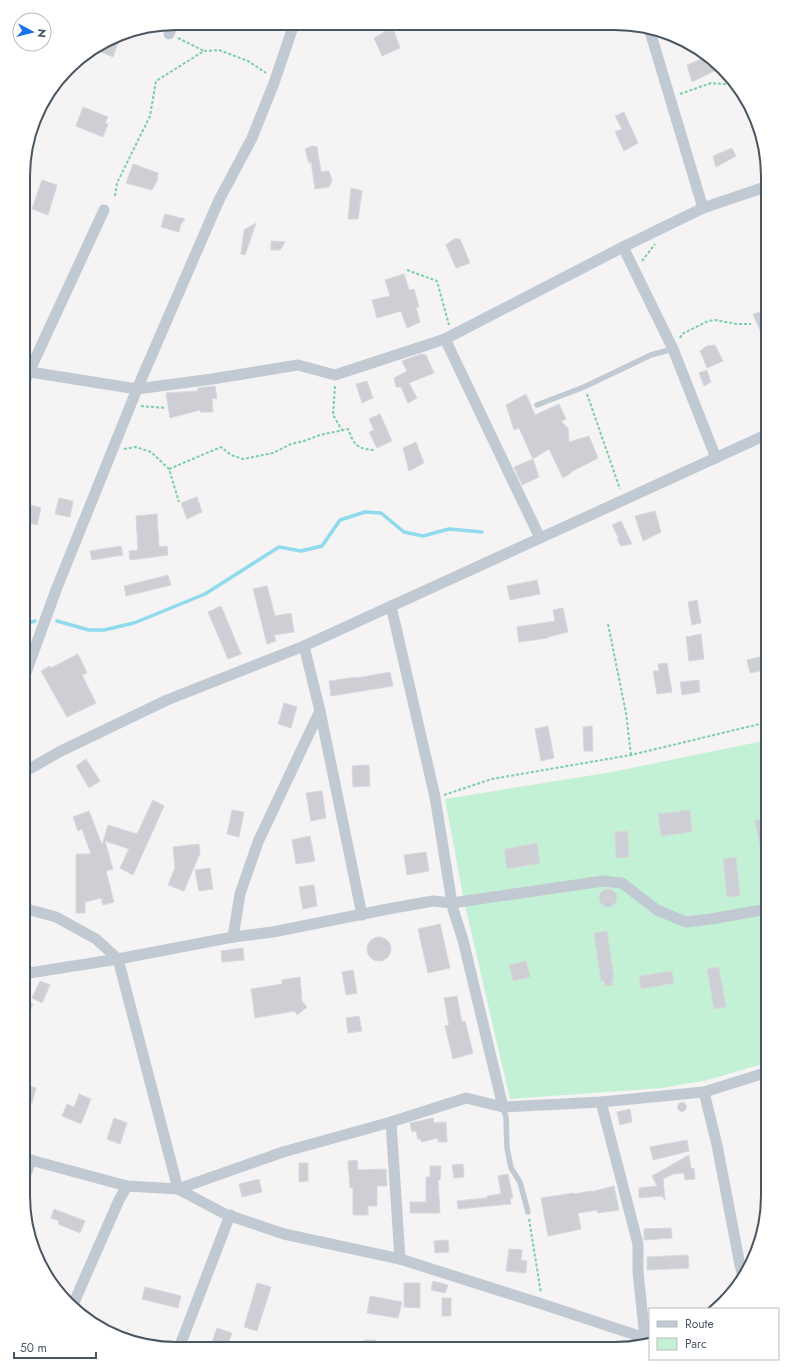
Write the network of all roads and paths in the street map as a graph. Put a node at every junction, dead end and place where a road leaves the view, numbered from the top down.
1 (292, 30) edge
2 (651, 35) edge
3 (275, 79) junction
4 (729, 84) edge
5 (670, 99) junction
6 (761, 186) edge
7 (115, 196) dead end
8 (703, 208) junction
9 (104, 210) dead end
10 (662, 228) junction
11 (623, 247) junction
12 (407, 270) dead end
13 (635, 273) junction
14 (751, 324) dead end
15 (449, 337) junction
16 (672, 349) junction
17 (30, 364) edge
18 (30, 373) edge
19 (335, 375) junction
20 (584, 387) junction
21 (137, 389) junction
22 (537, 405) dead end
23 (138, 406) dead end
24 (166, 408) dead end
25 (342, 430) junction
26 (761, 437) edge
27 (374, 450) dead end
28 (111, 453) junction
29 (716, 458) junction
30 (169, 469) junction
31 (624, 500) junction
32 (179, 502) dead end
33 (540, 538) junction
34 (391, 606) junction
35 (608, 624) dead end
36 (304, 646) junction
37 (30, 662) edge
38 (320, 711) junction
39 (761, 724) edge
40 (631, 755) junction
41 (30, 769) edge
42 (435, 797) junction
43 (452, 903) junction
44 (30, 910) edge
45 (761, 910) edge
46 (362, 915) junction
47 (233, 937) junction
48 (118, 959) junction
49 (30, 973) edge
50 (761, 1074) edge
51 (704, 1092) junction
52 (601, 1102) junction
53 (502, 1107) junction
54 (391, 1122) junction
55 (30, 1160) edge
56 (127, 1186) junction
57 (178, 1189) junction
58 (528, 1212) joint
59 (230, 1215) junction
60 (400, 1259) junction
61 (741, 1269) edge
62 (75, 1301) edge
63 (542, 1304) junction
64 (644, 1339) edge
65 (640, 1340) edge
66 (181, 1342) edge

1 - 3 street
2 - 5 street
3 - 7 path
3 - 21 street
4 - 5 path
5 - 8 street
6 - 8 street
8 - 10 street
9 - 17 street
10 - 11 street
10 - 13 path
11 - 13 street
11 - 15 street
12 - 15 path
13 - 16 street
14 - 16 path
15 - 19 street
15 - 33 street
16 - 20 lane
16 - 29 street
18 - 21 street
19 - 21 street
19 - 25 path
20 - 22 lane
20 - 31 path
21 - 28 street
23 - 24 path
25 - 27 path
25 - 30 path
26 - 29 street
28 - 30 path
28 - 37 street
29 - 31 street
30 - 32 path
31 - 33 street
33 - 34 street
34 - 36 street
34 - 42 street
35 - 40 path
36 - 38 street
36 - 41 street
38 - 46 street
38 - 47 street
39 - 40 path
40 - 42 path
42 - 43 street
43 - 45 street
43 - 46 street
43 - 53 street
44 - 48 street
46 - 47 street
47 - 48 street
48 - 49 street
48 - 57 street
50 - 51 street
51 - 52 street
51 - 61 street
52 - 53 street
52 - 64 street
53 - 54 street
53 - 58 lane
54 - 57 street
54 - 60 street
55 - 56 street
56 - 57 street
56 - 62 street
57 - 59 street
58 - 63 path
59 - 60 street
59 - 66 street
60 - 63 street
63 - 65 street

